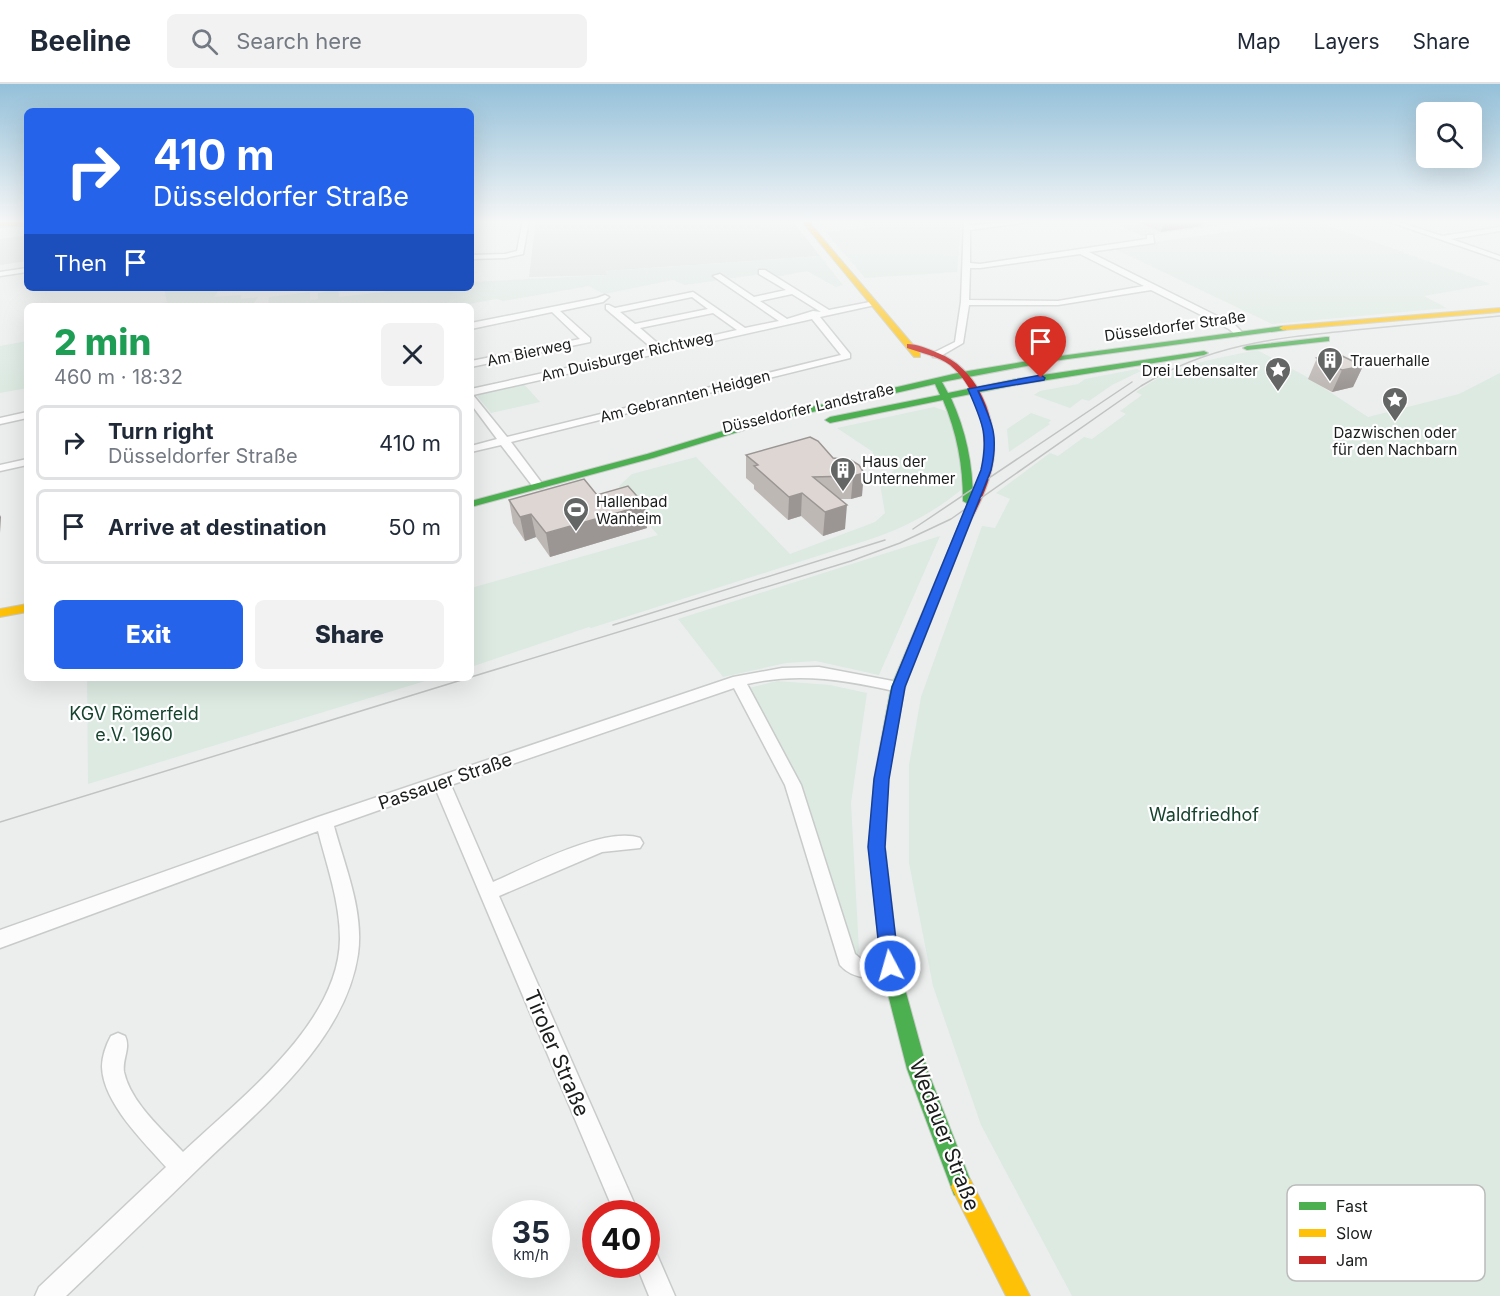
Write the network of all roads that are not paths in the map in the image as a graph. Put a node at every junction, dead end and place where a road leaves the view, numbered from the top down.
1 (718, 277) edge
2 (769, 277) edge
3 (850, 277) edge
4 (966, 277) edge
5 (1131, 277) edge
6 (1152, 287) junction
7 (793, 291) junction
8 (753, 300) junction
9 (965, 302) junction
10 (872, 303) junction
11 (553, 309) junction
12 (714, 310) junction
13 (1500, 310) edge
14 (614, 311) junction
15 (826, 311) junction
16 (813, 314) junction
17 (784, 321) junction
18 (1500, 323) edge
19 (474, 325) edge
20 (633, 327) junction
21 (742, 330) junction
22 (1239, 334) junction
23 (910, 346) junction
24 (659, 349) junction
25 (936, 354) junction
26 (920, 358) junction
27 (474, 363) edge
28 (963, 375) junction
29 (936, 380) junction
30 (973, 389) junction
31 (474, 391) edge
32 (945, 394) junction
33 (474, 401) edge
34 (24, 416) edge
35 (0, 420) edge
36 (817, 423) dead end
37 (774, 433) dead end
38 (504, 441) junction
39 (474, 448) edge
40 (651, 456) junction
41 (24, 463) edge
42 (0, 468) edge
43 (538, 486) junction
44 (474, 503) edge
45 (968, 513) junction
46 (24, 609) edge
47 (0, 614) edge
48 (738, 681) junction
49 (898, 687) junction
50 (441, 782) junction
51 (324, 822) junction
52 (634, 843) dead end
53 (488, 892) junction
54 (0, 939) edge
55 (890, 966) junction
56 (118, 1043) dead end
57 (182, 1168) junction
58 (621, 1200) edge
59 (654, 1278) edge
60 (48, 1296) edge
61 (662, 1296) edge
62 (1018, 1296) edge

1 - 8 street
2 - 7 street
3 - 10 main road, Wedauer Straße
4 - 9 street
5 - 6 street
6 - 9 street
6 - 22 street
7 - 8 street
7 - 15 street
8 - 17 street
9 - 25 street
10 - 15 street, Am Duisburger Richtweg
10 - 23 main road, Wedauer Straße
11 - 14 street
11 - 19 street
11 - 27 street, Am Bierweg
12 - 14 street
12 - 20 street
12 - 21 street
13 - 22 main road, Düsseldorfer Straße
14 - 20 street
15 - 16 street, Am Duisburger Richtweg
16 - 17 street, Am Duisburger Richtweg
16 - 38 street, Am Gebrannten Heidgen
17 - 21 street, Am Duisburger Richtweg
18 - 30 main road, Düsseldorfer Straße
20 - 24 street
21 - 24 street, Am Duisburger Richtweg
22 - 28 main road, Düsseldorfer Straße
23 - 25 main road, Wedauer Straße
23 - 26 main road, Wedauer Straße
24 - 31 street, Am Duisburger Richtweg
25 - 26 main road
25 - 28 main road, Wedauer Straße
26 - 29 main road, Wedauer Straße
28 - 29 main road, Düsseldorfer Landstraße
28 - 30 main road, Wedauer Straße
29 - 32 main road, Wedauer Straße
29 - 40 main road, Düsseldorfer Landstraße
30 - 32 main road, Düsseldorfer Landstraße
30 - 45 main road, Wedauer Straße
32 - 36 main road, Düsseldorfer Landstraße
32 - 45 main road, Wedauer Straße
33 - 38 street
34 - 35 street
37 - 40 main road, Düsseldorfer Landstraße
38 - 39 street, Am Gebrannten Heidgen
38 - 43 street
40 - 43 main road, Düsseldorfer Landstraße
41 - 42 street
43 - 44 main road, Düsseldorfer Landstraße
45 - 49 main road, Wedauer Straße
46 - 47 main road
48 - 49 street, Passauer Straße
48 - 50 street, Passauer Straße
48 - 55 street
49 - 55 main road, Wedauer Straße
50 - 51 street, Passauer Straße
50 - 53 street, Tiroler Straße
51 - 54 street, Passauer Straße
51 - 57 street
52 - 53 street
53 - 58 street, Tiroler Straße
55 - 62 main road, Wedauer Straße
56 - 57 street
57 - 60 street
59 - 61 street

